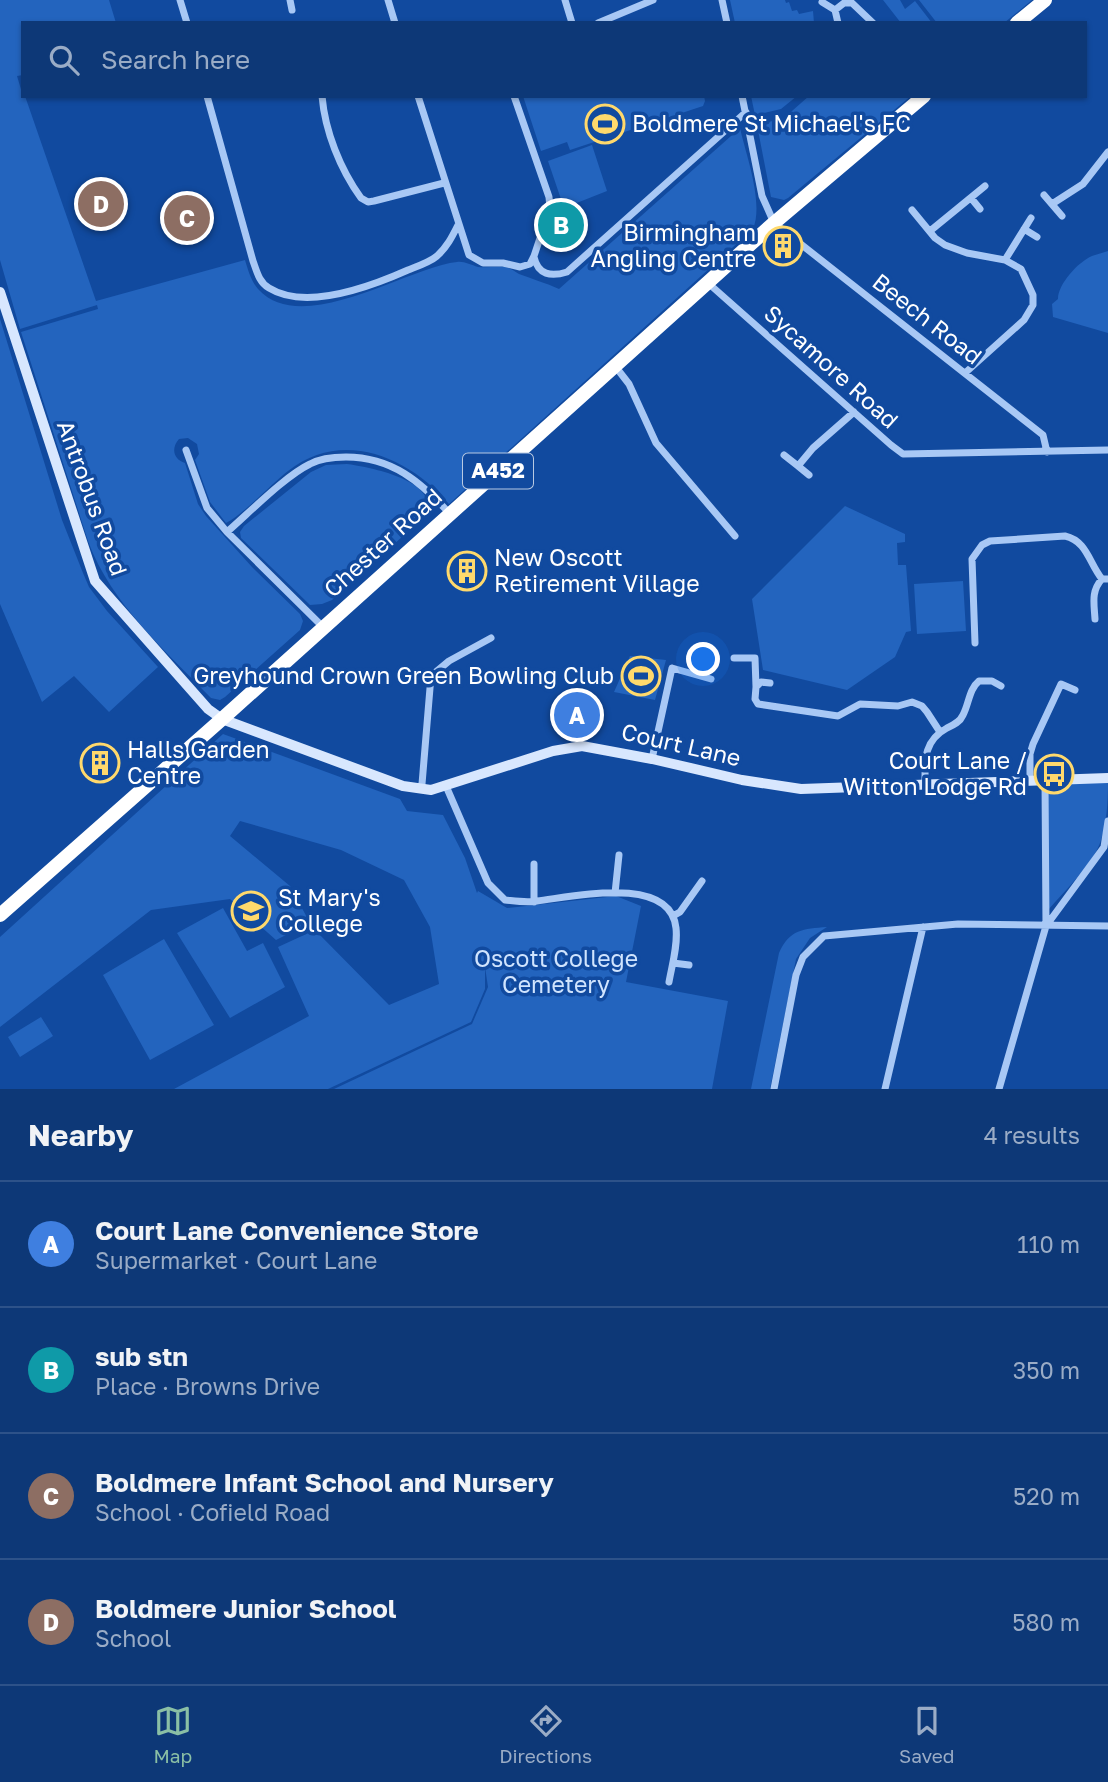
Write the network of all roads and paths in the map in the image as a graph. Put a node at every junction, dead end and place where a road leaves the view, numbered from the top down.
1 (180, 0) edge
2 (290, 0) edge
3 (388, 0) edge
4 (565, 0) edge
5 (653, 0) edge
6 (722, 0) edge
7 (1045, 0) edge
8 (822, 2) dead end
9 (292, 10) dead end
10 (835, 10) junction
11 (186, 21) edge
12 (394, 21) edge
13 (571, 21) edge
14 (603, 21) edge
15 (727, 21) edge
16 (838, 21) edge
17 (871, 21) edge
18 (1019, 21) edge
19 (208, 98) edge
20 (322, 98) edge
21 (419, 98) edge
22 (515, 98) edge
23 (743, 98) edge
24 (922, 98) edge
25 (746, 112) junction
26 (1107, 155) edge
27 (444, 183) junction
28 (985, 186) dead end
29 (1044, 195) dead end
30 (971, 198) junction
31 (1052, 204) junction
32 (980, 209) dead end
33 (912, 210) dead end
34 (1062, 216) dead end
35 (1031, 218) dead end
36 (774, 223) junction
37 (458, 225) junction
38 (1024, 229) junction
39 (930, 231) junction
40 (1037, 237) dead end
41 (534, 256) junction
42 (1005, 260) junction
43 (707, 283) junction
44 (0, 292) edge
45 (615, 366) junction
46 (965, 373) junction
47 (854, 412) junction
48 (186, 450) dead end
49 (1108, 450) edge
50 (1047, 452) junction
51 (784, 455) dead end
52 (798, 466) junction
53 (809, 475) dead end
54 (450, 514) junction
55 (227, 532) junction
56 (735, 536) dead end
57 (1105, 579) edge
58 (1095, 618) dead end
59 (323, 627) junction
60 (491, 638) dead end
61 (975, 643) dead end
62 (734, 657) dead end
63 (711, 678) dead end
64 (770, 683) dead end
65 (1001, 686) dead end
66 (756, 687) junction
67 (1075, 690) dead end
68 (222, 719) junction
69 (940, 732) junction
70 (652, 759) junction
71 (1108, 778) edge
72 (1030, 781) junction
73 (1045, 781) junction
74 (925, 785) junction
75 (446, 786) junction
76 (418, 789) junction
77 (1108, 821) edge
78 (619, 855) dead end
79 (534, 864) dead end
80 (702, 881) dead end
81 (615, 893) junction
82 (534, 902) junction
83 (0, 915) edge
84 (673, 916) junction
85 (1046, 926) junction
86 (1108, 926) edge
87 (923, 927) junction
88 (673, 963) junction
89 (689, 965) dead end
90 (669, 982) dead end
91 (774, 1089) edge
92 (885, 1089) edge
93 (999, 1089) edge

1 - 11 street
2 - 9 street
3 - 12 street
4 - 13 street
5 - 14 street
6 - 15 street
7 - 18 highway
8 - 10 street
10 - 16 street
10 - 17 street
19 - 37 street
20 - 27 street
21 - 27 street
22 - 41 street
23 - 25 street
24 - 36 highway, Chester Road / A452
25 - 36 street
25 - 41 street
26 - 31 street
27 - 37 street
28 - 30 street
29 - 31 street
30 - 32 street
30 - 39 street
31 - 34 street
33 - 39 street
35 - 38 street
36 - 43 highway, Chester Road / A452
36 - 46 street, Beech Road
37 - 41 street
38 - 40 street
38 - 42 street
39 - 42 street
42 - 46 street
43 - 45 highway, Chester Road / A452
43 - 47 street, Sycamore Road
44 - 68 street, Antrobus Road
45 - 54 highway, Chester Road / A452
45 - 56 street
46 - 50 street, Beech Road
47 - 50 street, Sycamore Road
47 - 52 street
48 - 55 street
49 - 50 street, Sycamore Road
51 - 52 street
52 - 53 street
54 - 55 street
54 - 59 highway, Chester Road / A452
55 - 59 street
57 - 58 street
57 - 61 street
59 - 68 highway, Chester Road / A452
60 - 76 street
62 - 66 street
63 - 70 street
64 - 66 street
65 - 69 street
66 - 69 street
67 - 72 street
68 - 76 street, Court Lane
68 - 83 highway, Chester Road / A452
69 - 74 street
70 - 74 street, Court Lane
70 - 75 street, Court Lane
71 - 73 street, Court Lane
72 - 73 street, Court Lane
72 - 74 street, Court Lane
73 - 85 street
75 - 76 street, Court Lane
75 - 82 street
77 - 85 street
78 - 81 street
79 - 82 street
80 - 84 street
81 - 82 street
81 - 84 street
84 - 88 street
85 - 86 street
85 - 87 street
85 - 93 street
87 - 91 street
87 - 92 street
88 - 89 street
88 - 90 street

